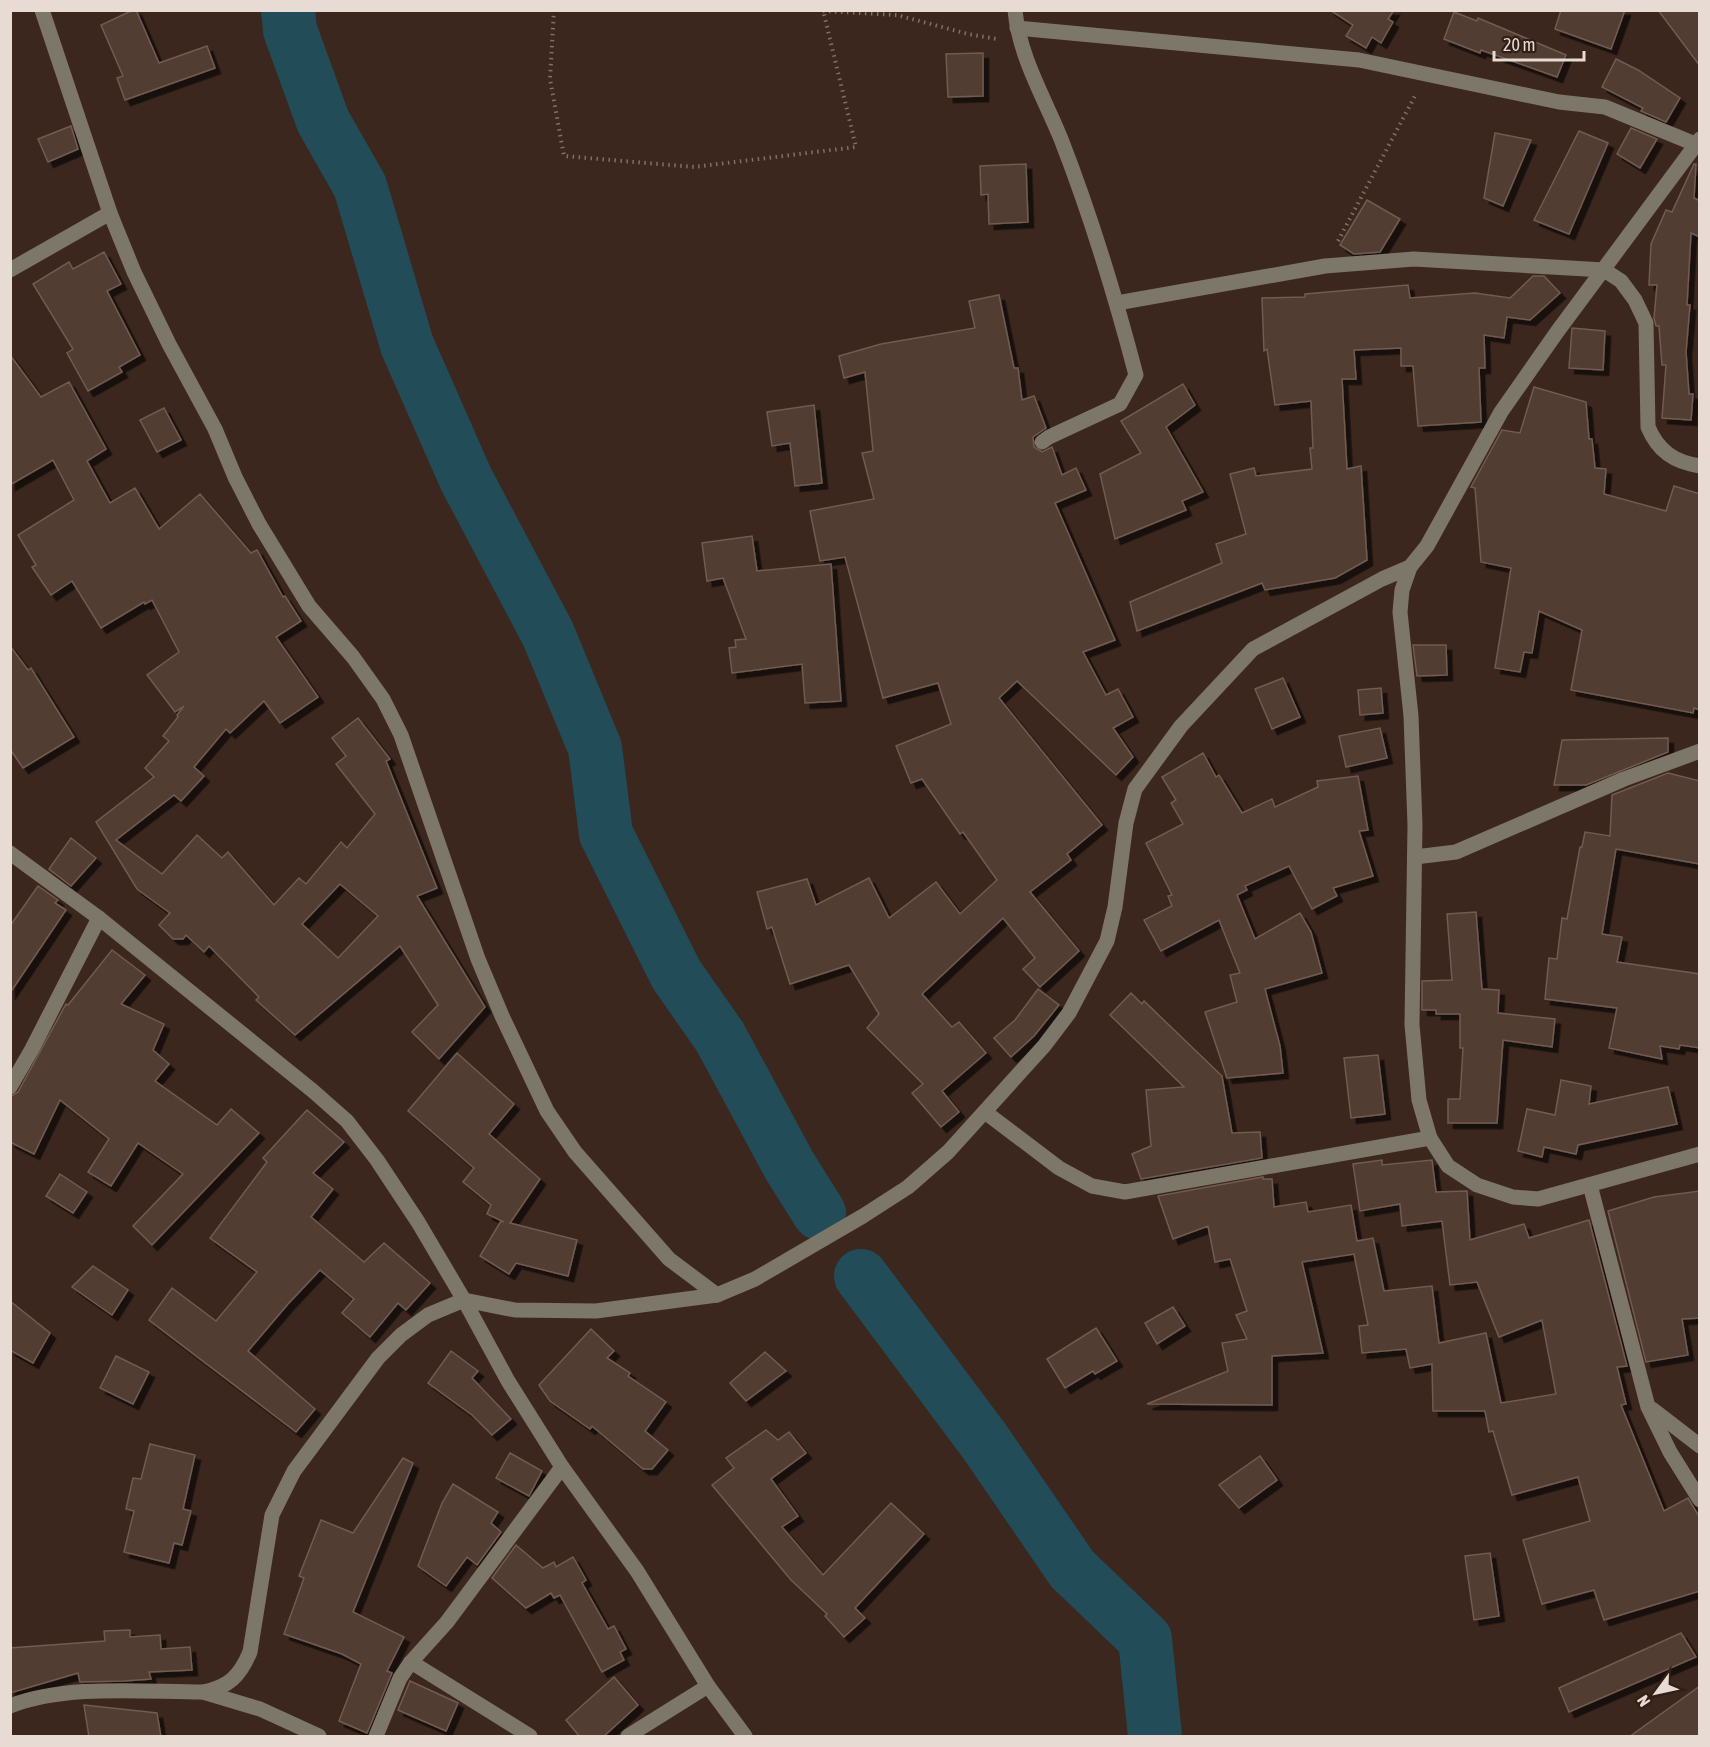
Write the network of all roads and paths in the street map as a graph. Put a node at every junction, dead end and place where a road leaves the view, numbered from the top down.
1 (42, 10) edge
2 (554, 10) edge
3 (1015, 10) edge
4 (823, 11) edge
5 (1017, 28) junction
6 (1024, 53) junction
7 (1426, 75) junction
8 (1697, 142) edge
9 (110, 213) junction
10 (1325, 266) junction
11 (10, 270) edge
12 (1604, 270) junction
13 (1117, 303) junction
14 (1042, 442) dead end
15 (1700, 466) edge
16 (1410, 567) junction
17 (1700, 751) edge
18 (10, 853) edge
19 (1415, 857) junction
20 (99, 918) junction
21 (10, 1087) edge
22 (985, 1112) junction
23 (1430, 1138) junction
24 (1700, 1154) edge
25 (1590, 1185) junction
26 (717, 1295) junction
27 (464, 1300) junction
28 (1648, 1407) junction
29 (1700, 1446) edge
30 (562, 1467) junction
31 (1700, 1500) edge
32 (411, 1662) junction
33 (708, 1686) junction
34 (203, 1692) junction
35 (10, 1706) edge
36 (319, 1737) edge
37 (376, 1737) edge
38 (530, 1737) edge
39 (628, 1737) edge
40 (745, 1737) edge

1 - 9 street
2 - 4 path
3 - 5 street
4 - 6 path
5 - 6 street
5 - 7 street
6 - 13 street
7 - 8 street
7 - 10 path
8 - 12 street
9 - 11 street
9 - 26 street
10 - 12 street
10 - 13 street
12 - 15 street
12 - 16 street
13 - 14 street
16 - 19 street
16 - 22 street
17 - 19 street
18 - 20 street
19 - 23 street
20 - 21 street
20 - 27 street
22 - 23 street
22 - 26 street
23 - 25 street
24 - 25 street
25 - 28 street
26 - 27 street
27 - 30 street
27 - 34 street
28 - 29 street
28 - 31 street
30 - 32 street
30 - 33 street
32 - 37 street
32 - 38 street
33 - 39 street
33 - 40 street
34 - 35 street
34 - 36 street

